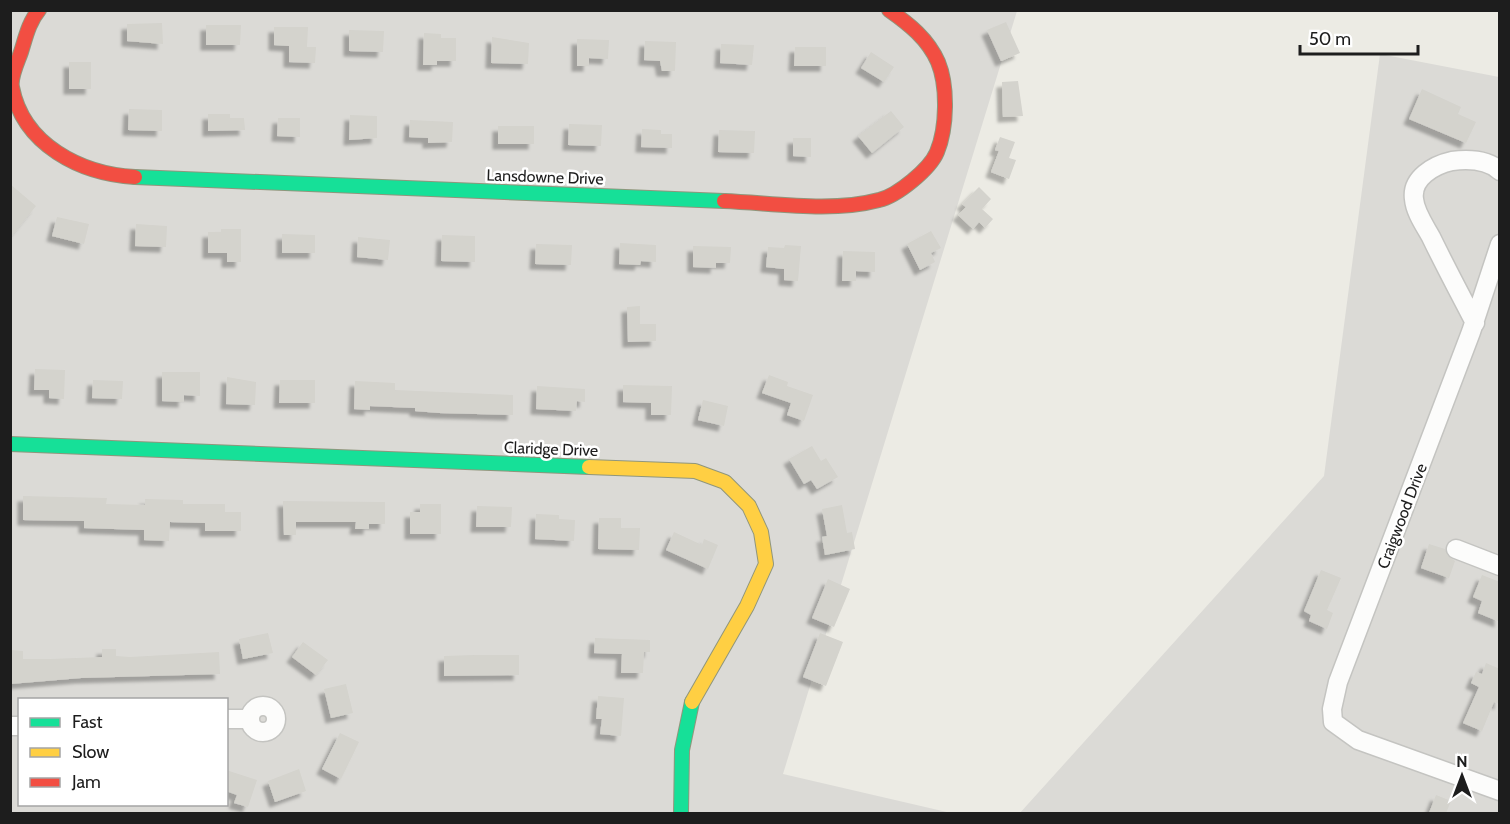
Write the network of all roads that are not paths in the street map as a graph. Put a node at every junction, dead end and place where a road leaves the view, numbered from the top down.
1 (39, 10) edge
2 (889, 10) edge
3 (11, 85) edge
4 (1500, 171) edge
5 (1500, 244) edge
6 (1475, 323) junction
7 (10, 444) edge
8 (1456, 549) dead end
9 (1500, 566) edge
10 (228, 719) edge
11 (250, 719) dead end
12 (1500, 791) edge
13 (681, 813) edge

1 - 3 street, Lansdowne Drive
2 - 3 street, Lansdowne Drive
4 - 6 street
5 - 6 street, Craigwood Drive
6 - 12 street, Craigwood Drive
7 - 13 street, Claridge Drive
8 - 9 street
10 - 11 street

